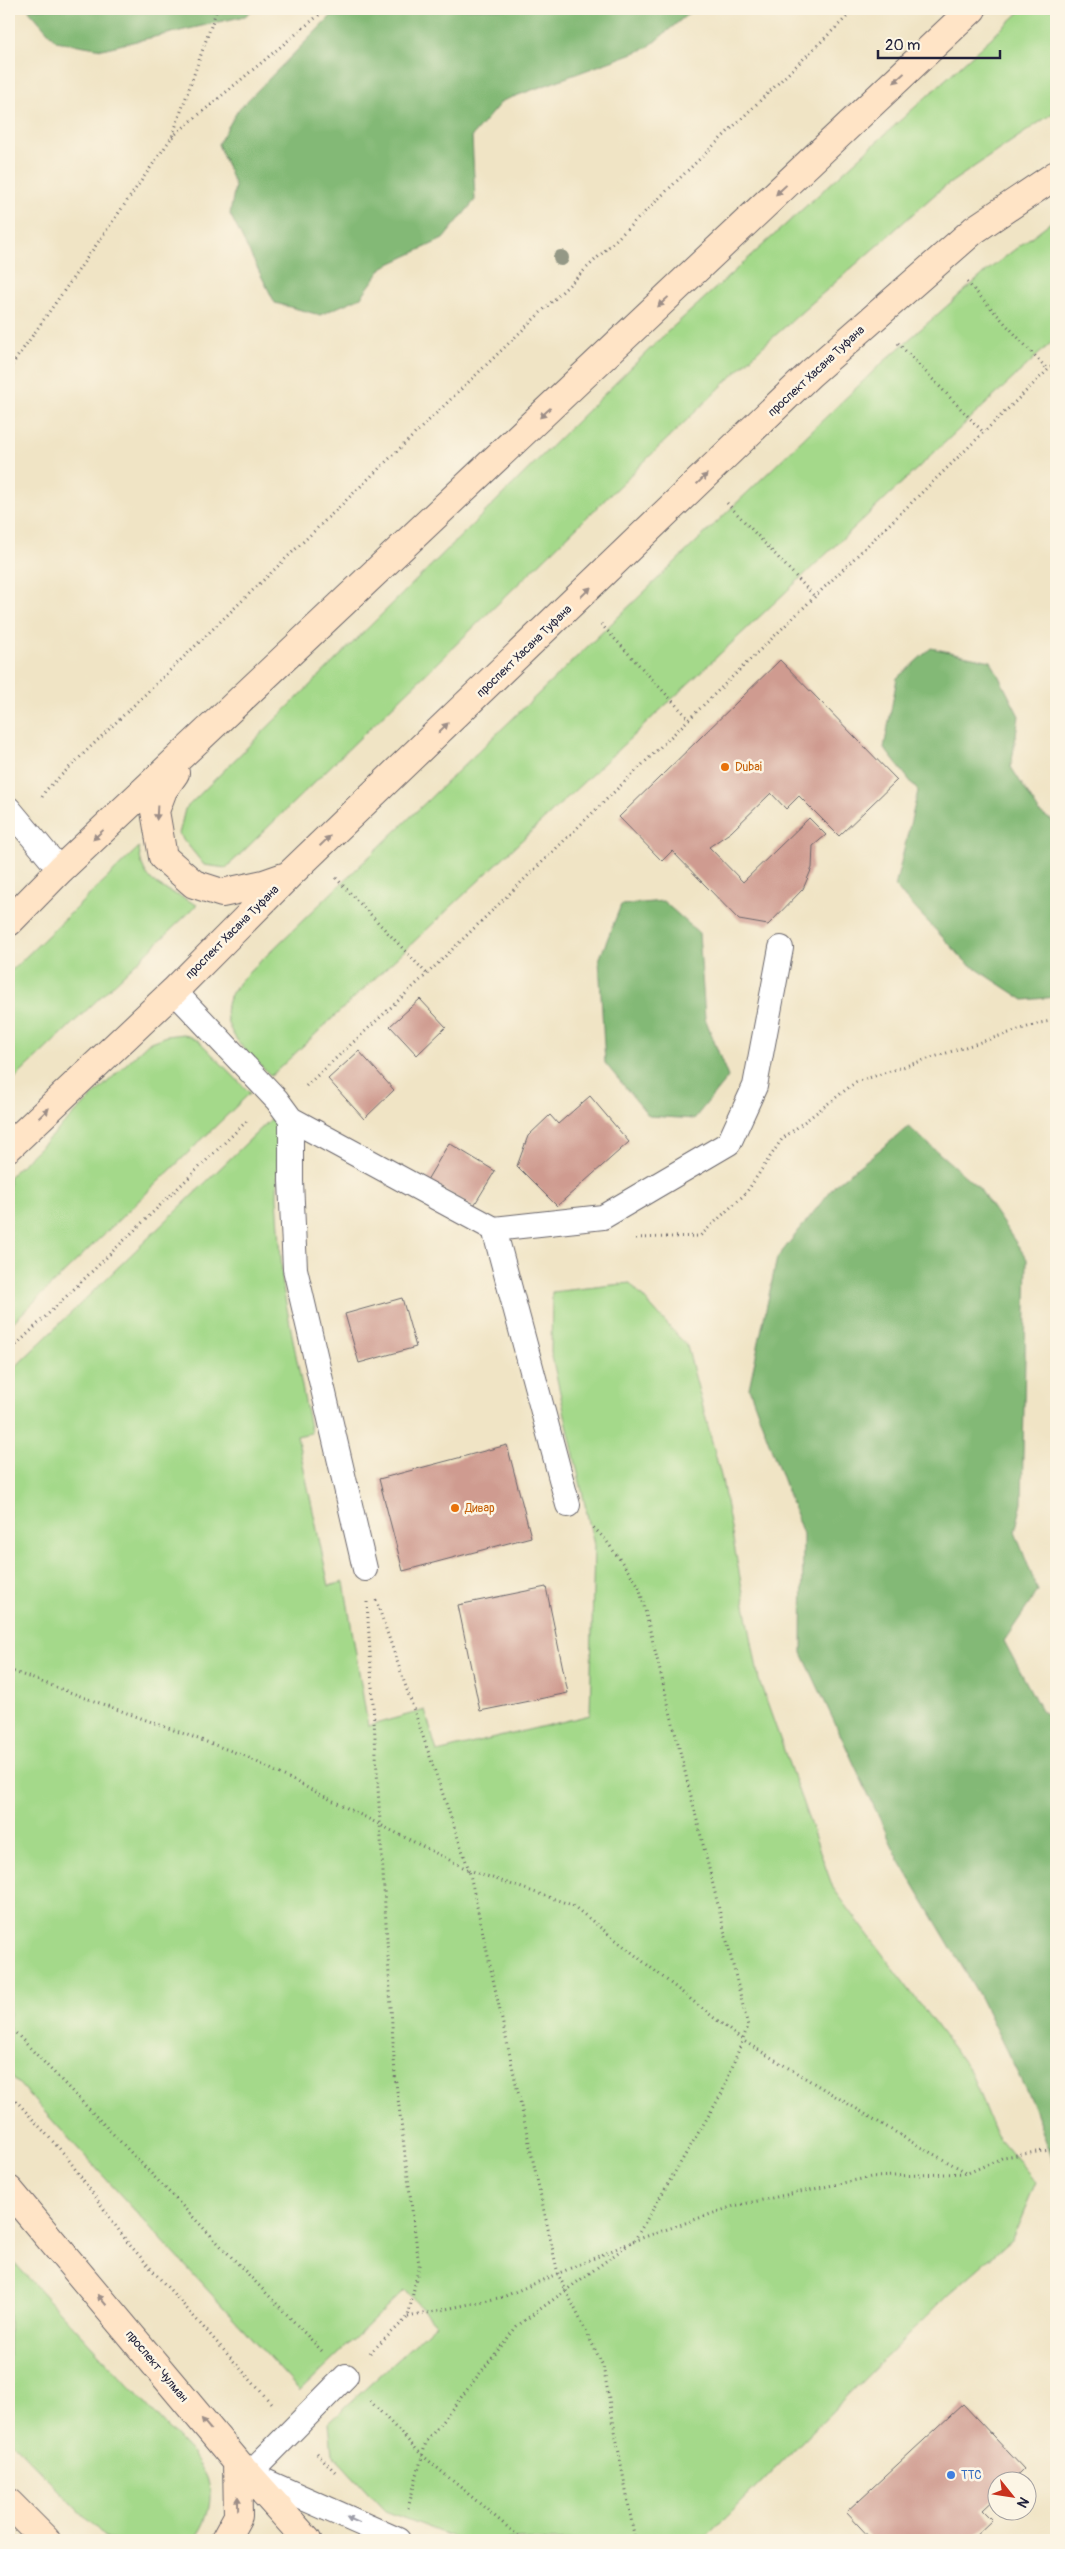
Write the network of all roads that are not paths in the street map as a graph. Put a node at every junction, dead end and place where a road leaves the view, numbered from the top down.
1 (972, 9) edge
2 (1056, 175) edge
3 (198, 742) junction
4 (12, 819) edge
5 (60, 870) junction
6 (290, 874) junction
7 (9, 922) edge
8 (781, 948) dead end
9 (174, 991) junction
10 (284, 1109) junction
11 (9, 1147) edge
12 (494, 1230) junction
13 (568, 1505) road end
14 (365, 1569) road end
15 (9, 2190) edge
16 (346, 2376) road end
17 (243, 2468) junction
18 (9, 2503) edge
19 (46, 2540) edge
20 (225, 2540) edge
21 (308, 2540) edge
22 (398, 2540) edge

1 -> 3 street
6 -> 2 street, проспект Хасана Туфана
3 -> 5 street
3 -> 6 street
4 - 5 lane
5 - 7 street
6 - 9 street, проспект Хасана Туфана
8 - 12 lane
9 - 10 lane
11 -> 9 street, проспект Хасана Туфана
10 - 12 lane
10 - 14 lane
12 - 13 lane
17 -> 15 street, проспект Чулман
16 - 17 lane
20 -> 17 street
17 - 21 street, проспект Чулман
22 -> 17 lane
18 - 19 street

